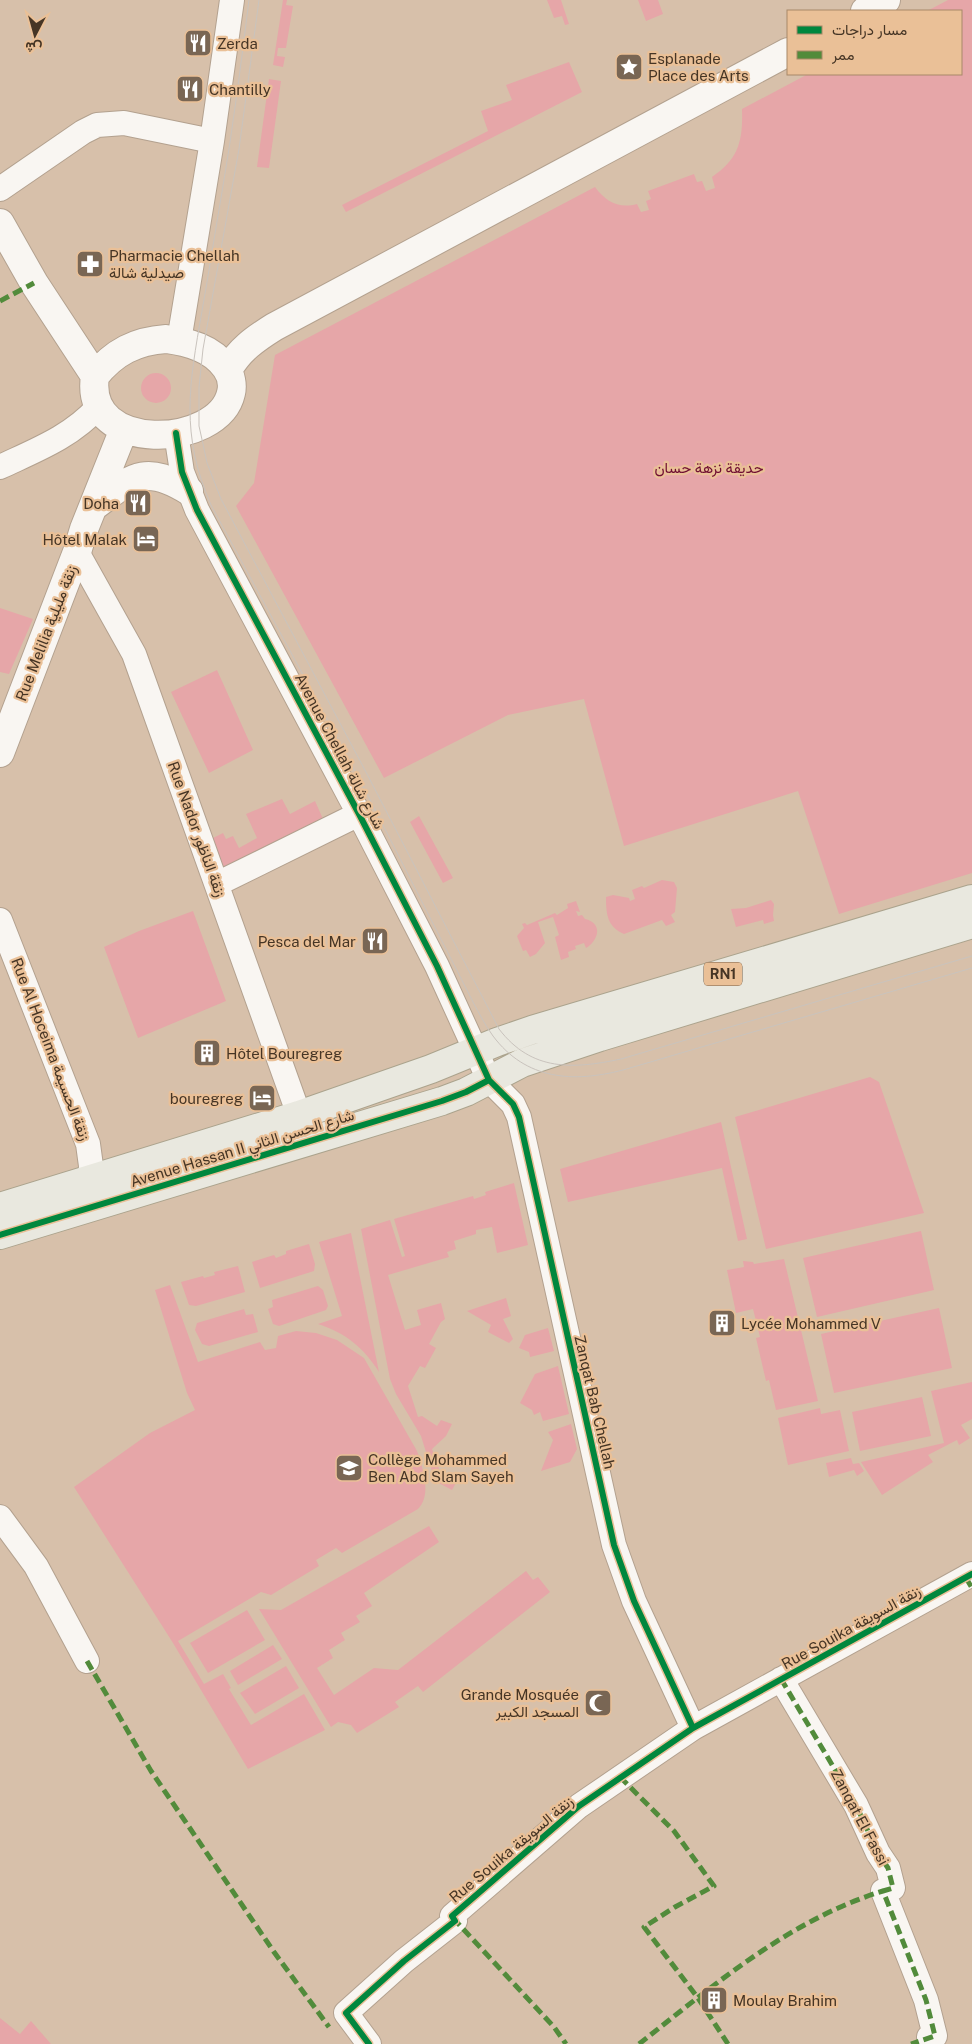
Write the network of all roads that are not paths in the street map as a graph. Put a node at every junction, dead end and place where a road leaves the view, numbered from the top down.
1 (232, 0) edge
2 (886, 0) edge
3 (867, 10) edge
4 (787, 53) edge
5 (212, 141) junction
6 (0, 189) edge
7 (0, 223) edge
8 (179, 341) junction
9 (228, 370) junction
10 (95, 376) junction
11 (98, 407) junction
12 (124, 429) junction
13 (176, 433) junction
14 (0, 467) edge
15 (189, 491) junction
16 (92, 508) junction
17 (77, 552) junction
18 (0, 753) edge
19 (359, 814) junction
20 (217, 884) junction
21 (972, 899) edge
22 (0, 920) edge
23 (972, 924) edge
24 (476, 1051) junction
25 (489, 1080) junction
26 (299, 1115) junction
27 (90, 1180) junction
28 (0, 1207) edge
29 (48, 1220) junction
30 (0, 1223) edge
31 (0, 1235) edge
32 (0, 1517) edge
33 (972, 1574) edge
34 (87, 1660) dead end
35 (781, 1679) junction
36 (693, 1728) junction
37 (930, 2040) edge
38 (369, 2044) edge

1 - 5 street
2 - 3 street
4 - 9 street
5 - 6 street
5 - 8 street
7 - 10 street
8 - 9 street
8 - 10 street
9 - 13 street
10 - 11 street
11 - 12 street
11 - 14 street
12 - 13 street
12 - 16 street, Rue Melilia زنقة مليلية
13 - 15 street, Avenue Chellah شارع شالة
15 - 16 street
15 - 19 street, Avenue Chellah شارع شالة
16 - 17 street, Rue Melilia زنقة مليلية
17 - 18 street, Rue Melilia زنقة مليلية
17 - 20 street, Rue Nador زنقة الناظور
19 - 20 street
19 - 24 street, Avenue Chellah شارع شالة
20 - 26 street, Rue Nador زنقة الناظور
21 - 24 main road, Avenue Hassan II شارع الحسن الثاني / RN1
22 - 27 street, Rue Al Hoceima زنقة الحسيمة
23 - 25 main road, Avenue Hassan II شارع الحسن الثاني / RN1
24 - 25 street, Avenue Chellah شارع شالة
24 - 26 main road, Avenue Hassan II شارع الحسن الثاني / RN1
25 - 29 main road, Avenue Hassan II شارع الحسن الثاني / RN1
25 - 36 street, Zanqat Bab Chellah
26 - 27 main road, Avenue Hassan II شارع الحسن الثاني / RN1
27 - 28 main road, Avenue Hassan II شارع الحسن الثاني / RN1
29 - 30 main road
29 - 31 main road, Avenue Hassan II شارع الحسن الثاني / RN1
32 - 34 street
33 - 35 street, Rue Souika زنقة السويقة
35 - 36 street, Rue Souika زنقة السويقة
35 - 37 street, Zanqat El Fassi
36 - 38 street, Rue Souika زنقة السويقة

